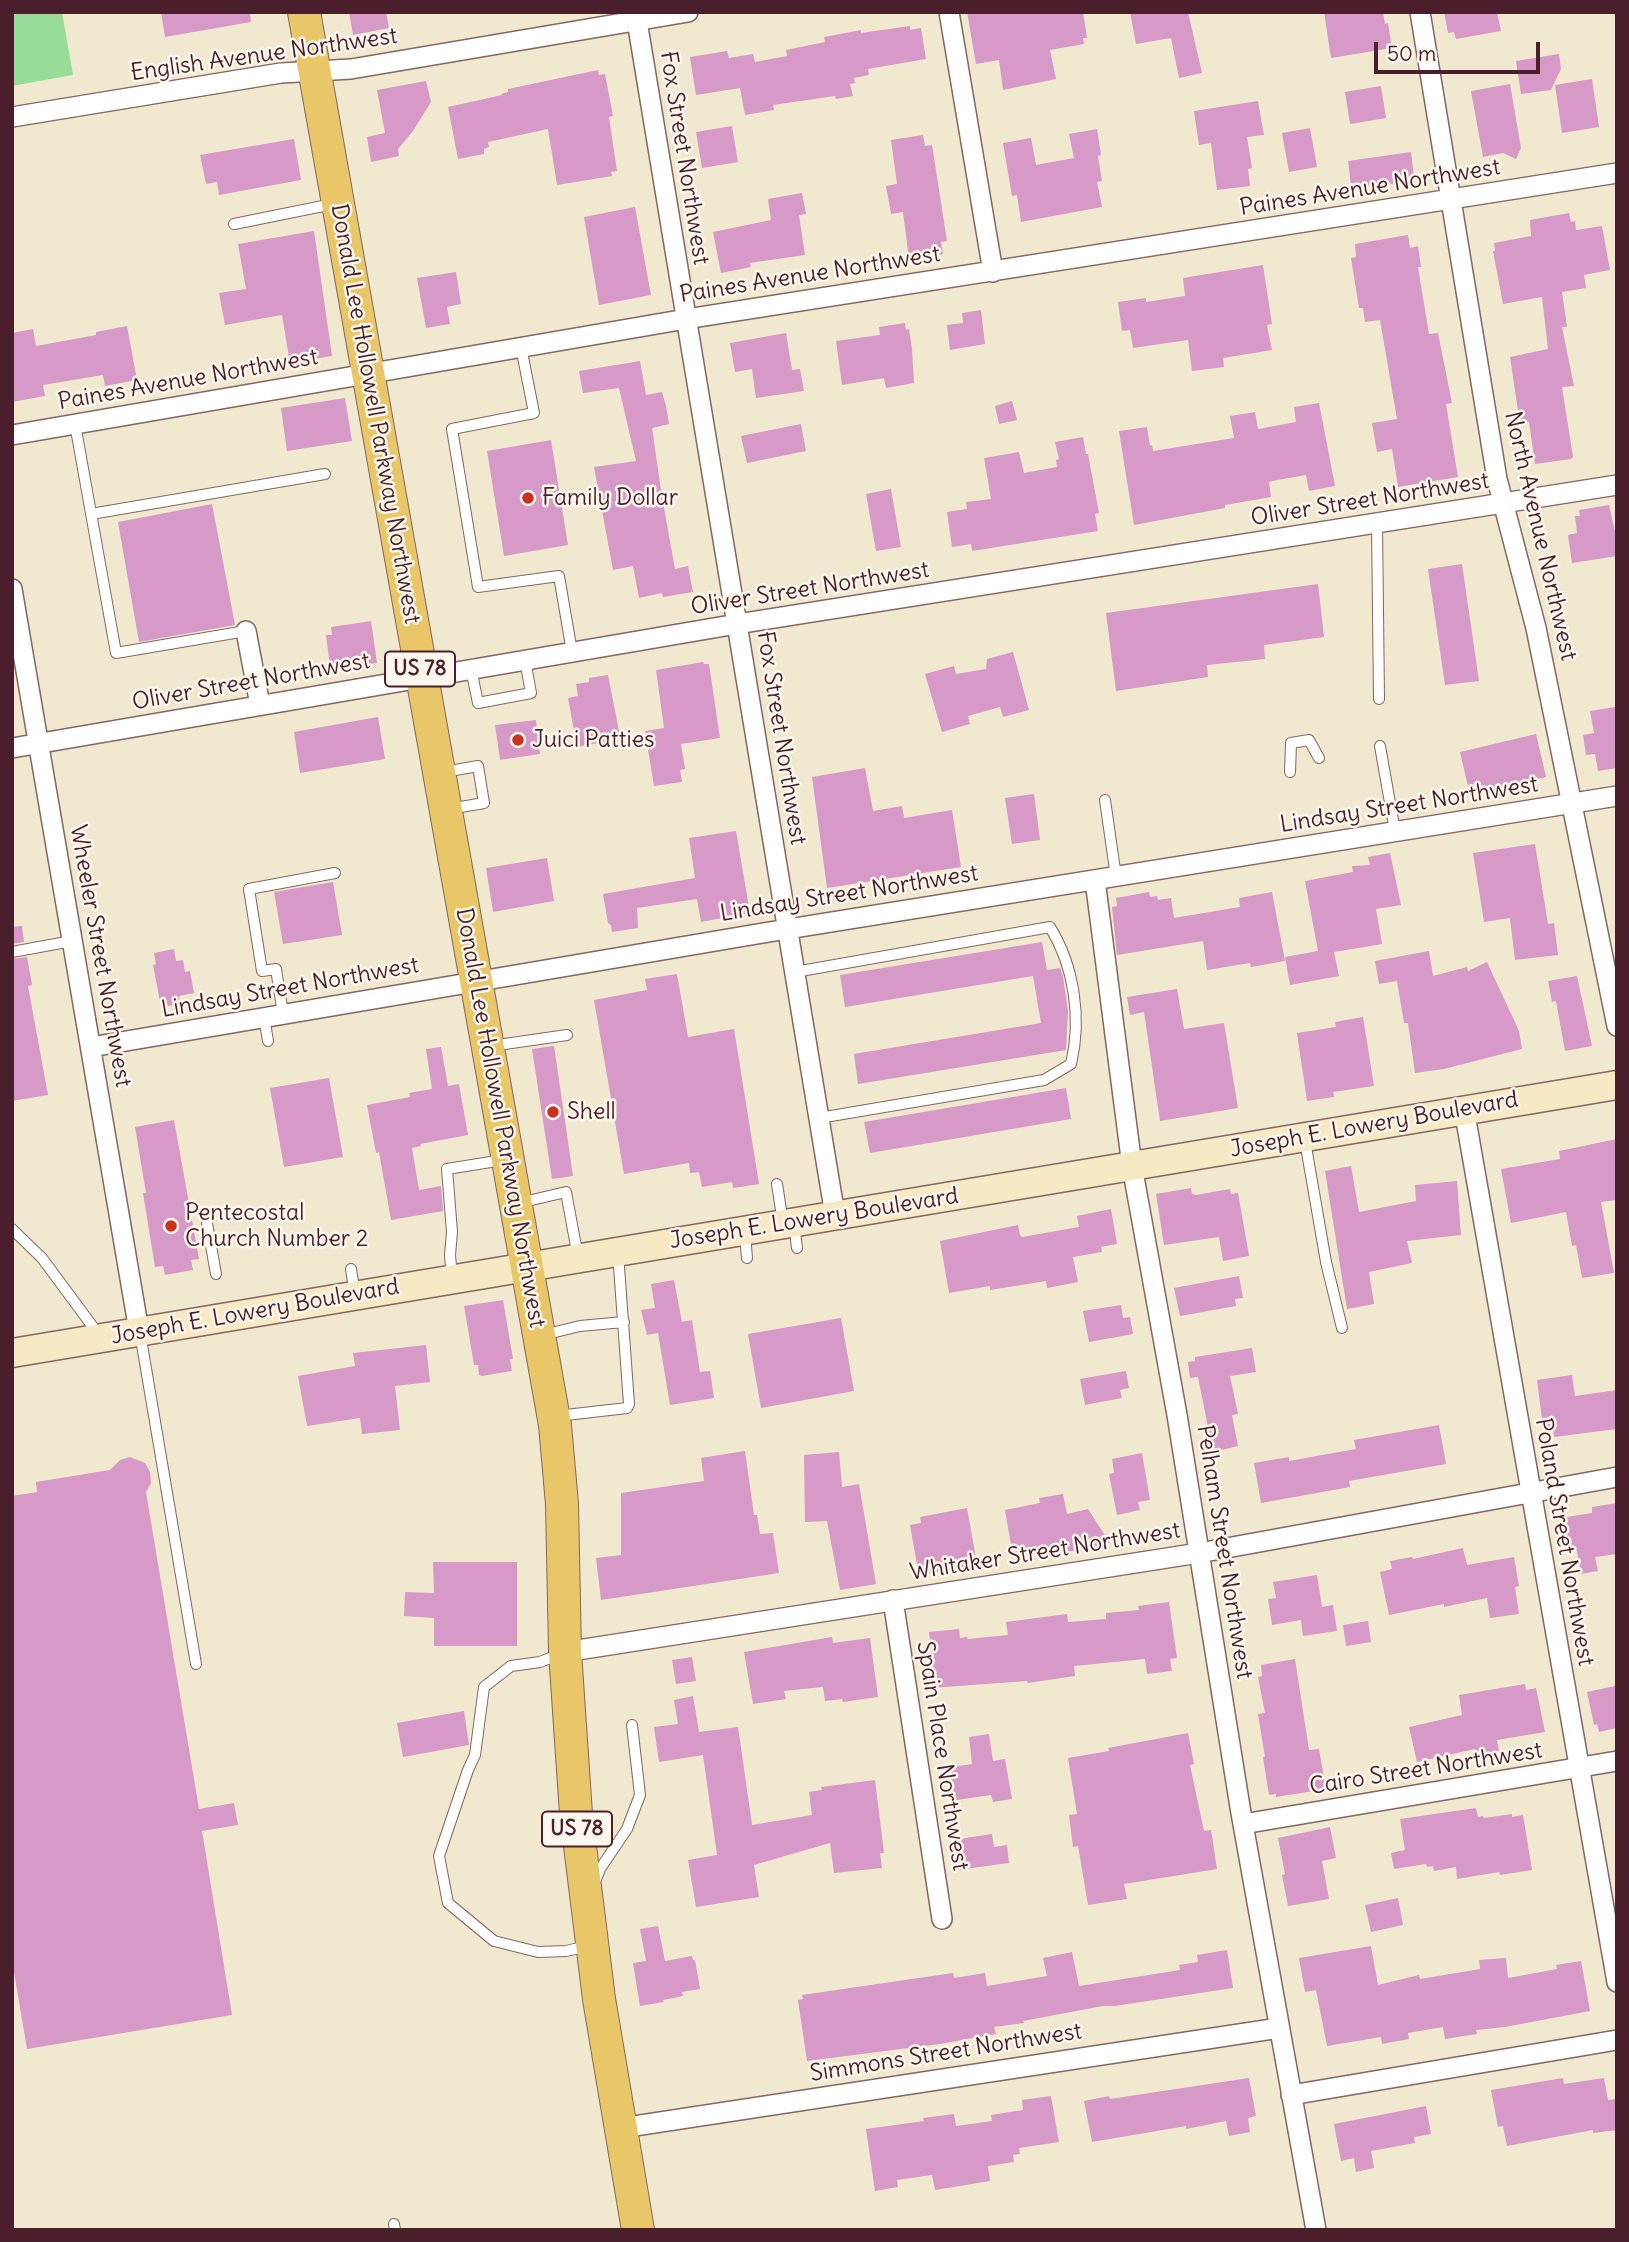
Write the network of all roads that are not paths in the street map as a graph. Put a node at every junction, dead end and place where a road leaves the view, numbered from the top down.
1 (304, 12) edge
2 (688, 12) edge
3 (949, 12) edge
4 (1420, 12) edge
5 (636, 17) edge
6 (315, 71) junction
7 (12, 117) edge
8 (1617, 173) edge
9 (1451, 201) junction
10 (339, 204) junction
11 (234, 224) dead end
12 (993, 272) junction
13 (686, 319) junction
14 (521, 347) junction
15 (368, 374) junction
16 (75, 424) junction
17 (12, 435) edge
18 (325, 474) dead end
19 (1617, 485) edge
20 (1505, 503) junction
21 (91, 514) junction
22 (1377, 523) junction
23 (12, 589) edge
24 (737, 624) junction
25 (246, 631) joint
26 (572, 652) junction
27 (525, 660) junction
28 (471, 669) junction
29 (421, 678) junction
30 (1379, 699) dead end
31 (260, 705) junction
32 (38, 743) junction
33 (1380, 746) dead end
34 (12, 748) edge
35 (1319, 758) dead end
36 (1290, 772) dead end
37 (1617, 796) edge
38 (1105, 800) dead end
39 (1573, 804) junction
40 (1395, 831) junction
41 (335, 873) dead end
42 (1116, 877) junction
43 (1095, 880) junction
44 (788, 929) junction
45 (72, 941) junction
46 (12, 952) edge
47 (1611, 966) edge
48 (795, 972) junction
49 (475, 981) junction
50 (274, 1015) junction
51 (1616, 1020) edge
52 (567, 1035) dead end
53 (268, 1041) dead end
54 (91, 1047) junction
55 (487, 1047) junction
56 (1617, 1085) edge
57 (1464, 1110) junction
58 (819, 1118) junction
59 (1304, 1137) junction
60 (507, 1159) junction
61 (1132, 1166) junction
62 (777, 1184) dead end
63 (515, 1204) junction
64 (835, 1215) junction
65 (207, 1223) dead end
66 (12, 1229) edge
67 (745, 1230) junction
68 (791, 1231) junction
69 (618, 1251) junction
70 (578, 1258) junction
71 (747, 1258) dead end
72 (526, 1266) junction
73 (216, 1274) dead end
74 (452, 1279) junction
75 (624, 1322) junction
76 (1342, 1328) dead end
77 (139, 1331) junction
78 (539, 1336) junction
79 (101, 1338) junction
80 (12, 1353) edge
81 (553, 1416) junction
82 (1617, 1477) edge
83 (1531, 1492) junction
84 (1199, 1553) junction
85 (893, 1600) junction
86 (565, 1652) junction
87 (196, 1664) dead end
88 (632, 1725) dead end
89 (1617, 1761) edge
90 (1579, 1768) junction
91 (1243, 1824) junction
92 (586, 1909) junction
93 (942, 1919) dead end
94 (592, 1945) junction
95 (1617, 1982) edge
96 (1279, 2028) junction
97 (1617, 2040) edge
98 (1291, 2095) junction
99 (621, 2128) junction
100 (638, 2230) edge
101 (1316, 2230) edge

1 - 6 main road, Donald Lee Hollowell Parkway Northwest / US 78
2 - 5 street, English Avenue Northwest
3 - 12 street
4 - 9 street, North Avenue Northwest
5 - 6 street, English Avenue Northwest
5 - 13 street, Fox Street Northwest
6 - 7 street, English Avenue Northwest
6 - 10 main road, Donald Lee Hollowell Parkway Northwest / US 78
8 - 9 street, Paines Avenue Northwest
9 - 12 street, Paines Avenue Northwest
9 - 20 street, North Avenue Northwest
10 - 11 lane
10 - 15 main road, Donald Lee Hollowell Parkway Northwest / US 78
12 - 13 street, Paines Avenue Northwest
13 - 14 street, Paines Avenue Northwest
13 - 24 street, Fox Street Northwest
14 - 15 street, Paines Avenue Northwest
14 - 26 lane
15 - 16 street, Paines Avenue Northwest
15 - 29 main road, Donald Lee Hollowell Parkway Northwest / US 78
16 - 17 street, Paines Avenue Northwest
16 - 21 lane
18 - 21 lane
19 - 20 street, Oliver Street Northwest
20 - 22 street, Oliver Street Northwest
20 - 39 street, North Avenue Northwest
21 - 25 lane
22 - 24 street, Oliver Street Northwest
22 - 30 lane
23 - 32 street, Wheeler Street Northwest
24 - 26 street, Oliver Street Northwest
24 - 44 street, Fox Street Northwest
25 - 31 street
26 - 27 street, Oliver Street Northwest
27 - 28 street, Oliver Street Northwest
27 - 28 lane
28 - 29 street, Oliver Street Northwest
29 - 31 street, Oliver Street Northwest
29 - 49 main road, Donald Lee Hollowell Parkway Northwest / US 78
31 - 32 street, Oliver Street Northwest
32 - 34 street, Oliver Street Northwest
32 - 45 street, Wheeler Street Northwest
33 - 40 lane
35 - 36 lane
37 - 39 street, Lindsay Street Northwest
38 - 42 lane
39 - 40 street, Lindsay Street Northwest
39 - 47 street, North Avenue Northwest
40 - 42 street, Lindsay Street Northwest
41 - 50 lane
42 - 43 street, Lindsay Street Northwest
43 - 44 street, Lindsay Street Northwest
43 - 61 street, Pelham Street Northwest
44 - 48 street, Fox Street Northwest
44 - 49 street, Lindsay Street Northwest
45 - 46 lane
45 - 54 street, Wheeler Street Northwest
47 - 51 street, North Avenue Northwest
48 - 58 street, Fox Street Northwest
48 - 58 lane
49 - 50 street, Lindsay Street Northwest
49 - 55 main road, Donald Lee Hollowell Parkway Northwest / US 78
50 - 53 lane
50 - 54 street, Lindsay Street Northwest
52 - 55 lane
54 - 77 street, Wheeler Street Northwest
55 - 60 main road, Donald Lee Hollowell Parkway Northwest / US 78
56 - 57 main road, Joseph E. Lowery Boulevard
57 - 59 main road, Joseph E. Lowery Boulevard
57 - 83 street, Poland Street Northwest
58 - 64 street, Fox Street Northwest
59 - 61 main road, Joseph E. Lowery Boulevard
59 - 76 lane
60 - 63 main road, Donald Lee Hollowell Parkway Northwest / US 78
60 - 74 lane
61 - 64 main road, Joseph E. Lowery Boulevard
61 - 84 street, Pelham Street Northwest
62 - 68 lane
63 - 70 lane
63 - 72 main road, Donald Lee Hollowell Parkway Northwest / US 78
64 - 68 main road, Joseph E. Lowery Boulevard
65 - 73 lane
66 - 79 lane
67 - 68 main road, Joseph E. Lowery Boulevard
67 - 69 main road, Joseph E. Lowery Boulevard
67 - 71 lane
69 - 70 main road, Joseph E. Lowery Boulevard
69 - 75 lane
70 - 72 main road, Joseph E. Lowery Boulevard
72 - 74 main road, Joseph E. Lowery Boulevard
72 - 78 main road, Donald Lee Hollowell Parkway Northwest / US 78
74 - 77 main road, Joseph E. Lowery Boulevard
75 - 78 lane
75 - 81 lane
77 - 79 main road, Joseph E. Lowery Boulevard
77 - 87 lane
78 - 81 main road, Donald Lee Hollowell Parkway Northwest / US 78
79 - 80 main road, Joseph E. Lowery Boulevard
81 - 86 main road, Donald Lee Hollowell Parkway Northwest / US 78
82 - 83 street, Whitaker Street Northwest
83 - 84 street, Whitaker Street Northwest
83 - 90 street, Poland Street Northwest
84 - 85 street, Whitaker Street Northwest
84 - 91 street, Pelham Street Northwest
85 - 86 street, Whitaker Street Northwest
85 - 93 street, Spain Place Northwest
86 - 92 main road, Donald Lee Hollowell Parkway Northwest / US 78
86 - 94 lane
88 - 92 lane
89 - 90 street, Cairo Street Northwest
90 - 91 street, Cairo Street Northwest
90 - 95 street, Poland Street Northwest
91 - 96 street, Pelham Street Northwest
92 - 94 main road, Donald Lee Hollowell Parkway Northwest / US 78
94 - 99 main road, Donald Lee Hollowell Parkway Northwest / US 78
96 - 98 street, Pelham Street Northwest
96 - 99 street, Simmons Street Northwest
97 - 98 street
98 - 101 street, Pelham Street Northwest
99 - 100 main road, Donald Lee Hollowell Parkway Northwest / US 78

